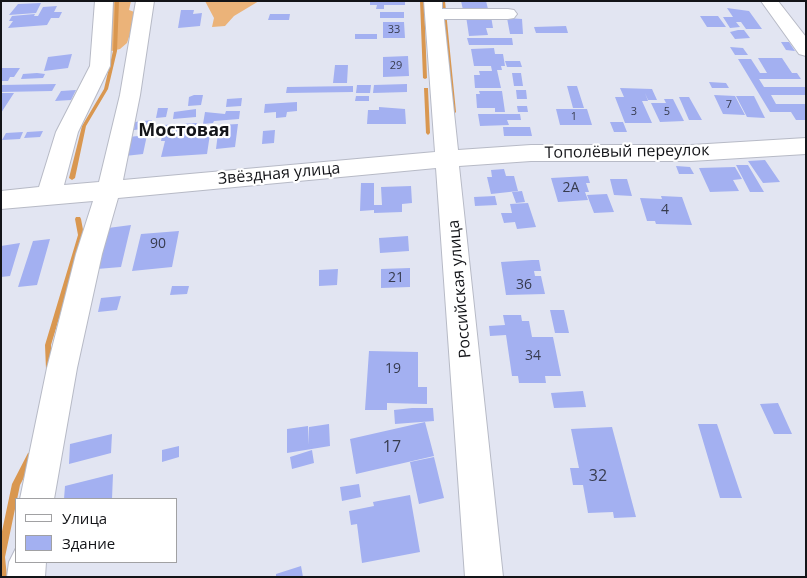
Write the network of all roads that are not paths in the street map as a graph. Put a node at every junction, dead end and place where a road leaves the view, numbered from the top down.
1 (104, 1) edge
2 (145, 1) edge
3 (769, 1) edge
4 (434, 8) edge
5 (508, 14) dead end
6 (799, 35) edge
7 (806, 50) edge
8 (806, 146) edge
9 (449, 159) junction
10 (109, 188) junction
11 (49, 195) junction
12 (1, 200) edge
13 (37, 498) edge
14 (28, 563) edge
15 (26, 577) edge
16 (484, 577) edge

1 - 11 street
2 - 10 street
3 - 6 street
4 - 5 street
4 - 9 street, Российская улица
6 - 7 street
8 - 9 street, Тополёвый переулок
9 - 10 street, Звёздная улица
9 - 16 street, Российская улица
10 - 11 street, Звёздная улица
10 - 13 street
11 - 12 street, Звёздная улица
14 - 15 street

